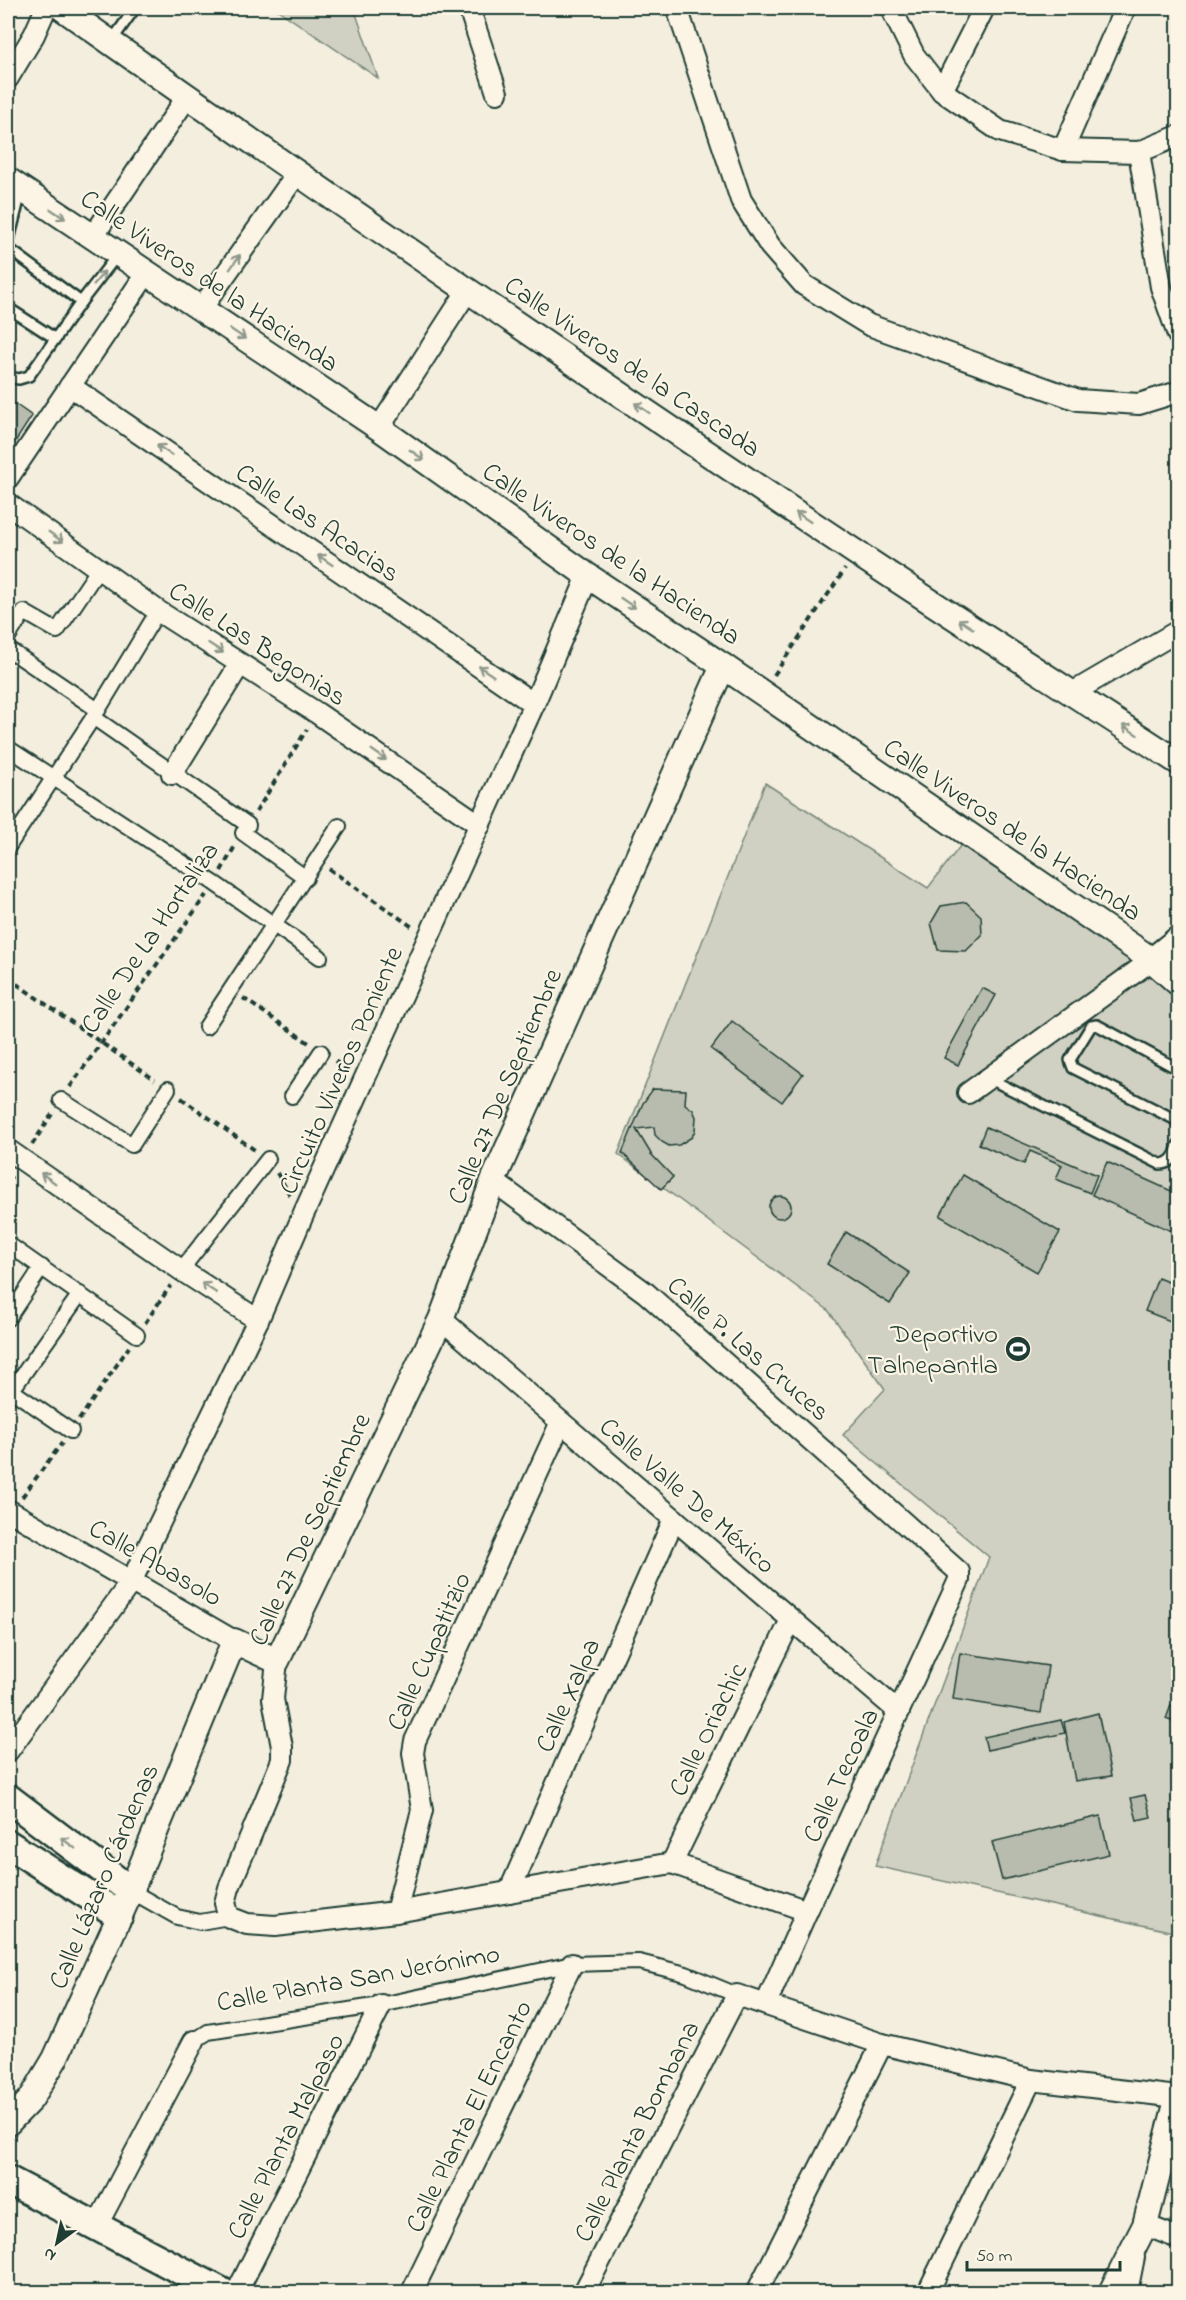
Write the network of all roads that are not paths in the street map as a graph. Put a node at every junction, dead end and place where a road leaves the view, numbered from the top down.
1 (46, 8) edge
2 (62, 8) edge
3 (135, 8) edge
4 (469, 8) edge
5 (677, 8) edge
6 (891, 8) edge
7 (984, 8) edge
8 (1125, 8) edge
9 (111, 42) junction
10 (8, 78) edge
11 (942, 91) junction
12 (497, 93) dead end
13 (187, 97) junction
14 (1179, 136) edge
15 (1064, 150) junction
16 (1139, 152) junction
17 (298, 172) junction
18 (12, 184) edge
19 (92, 238) junction
20 (8, 246) edge
21 (118, 254) junction
22 (146, 274) junction
23 (468, 290) junction
24 (81, 302) junction
25 (8, 308) edge
26 (201, 309) junction
27 (1179, 335) edge
28 (56, 339) junction
29 (8, 377) edge
30 (70, 386) junction
31 (1179, 392) edge
32 (379, 428) junction
33 (8, 478) edge
34 (8, 504) edge
35 (100, 567) junction
36 (588, 576) junction
37 (158, 610) junction
38 (1179, 631) edge
39 (8, 637) edge
40 (8, 649) edge
41 (240, 664) junction
42 (723, 666) junction
43 (1072, 693) junction
44 (534, 704) junction
45 (95, 713) junction
46 (8, 748) edge
47 (1179, 762) edge
48 (172, 774) junction
49 (54, 777) junction
50 (480, 825) junction
51 (339, 826) dead end
52 (8, 847) edge
53 (306, 878) junction
54 (275, 926) junction
55 (1179, 939) edge
56 (320, 957) dead end
57 (1152, 960) junction
58 (1179, 983) edge
59 (206, 1027) dead end
60 (321, 1052) road end
61 (1179, 1069) edge
62 (988, 1078) junction
63 (168, 1089) dead end
64 (968, 1093) dead end
65 (292, 1096) dead end
66 (62, 1100) road end
67 (1179, 1121) edge
68 (1179, 1145) edge
69 (15, 1155) edge
70 (268, 1159) dead end
71 (493, 1181) junction
72 (8, 1244) edge
73 (42, 1267) junction
74 (181, 1270) junction
75 (80, 1294) junction
76 (8, 1318) edge
77 (441, 1319) junction
78 (258, 1320) junction
79 (137, 1335) road end
80 (10, 1389) edge
81 (561, 1422) junction
82 (71, 1431) dead end
83 (8, 1510) edge
84 (674, 1519) junction
85 (957, 1569) joint
86 (130, 1582) junction
87 (791, 1620) junction
88 (234, 1641) junction
89 (277, 1661) junction
90 (899, 1712) junction
91 (8, 1751) edge
92 (8, 1798) edge
93 (8, 1844) edge
94 (672, 1863) junction
95 (131, 1891) junction
96 (509, 1892) junction
97 (807, 1911) junction
98 (396, 1912) junction
99 (119, 1915) junction
100 (229, 1917) junction
101 (572, 1964) junction
102 (737, 1995) junction
103 (381, 2004) junction
104 (766, 2004) junction
105 (194, 2041) joint
106 (882, 2044) junction
107 (1031, 2080) junction
108 (1178, 2097) edge
109 (8, 2123) edge
110 (8, 2180) edge
111 (96, 2227) junction
112 (1141, 2235) junction
113 (1179, 2238) edge
114 (222, 2292) edge
115 (237, 2292) edge
116 (412, 2292) edge
117 (584, 2292) edge
118 (757, 2292) edge
119 (928, 2292) edge
120 (1111, 2292) edge
121 (1127, 2292) edge

1 - 10 street
2 - 9 street, Calle Viveros de la Cascada
3 - 9 lane
4 - 12 street
5 - 31 street
6 - 11 street
7 - 11 street
8 - 15 street
9 - 13 street, Calle Viveros de la Cascada
11 - 15 street
13 - 17 street, Calle Viveros de la Cascada
13 - 19 street
14 - 16 street
15 - 16 street
16 - 27 street
17 - 23 street, Calle Viveros de la Cascada
26 -> 17 street
18 -> 19 street, Calle Viveros de la Hacienda
18 - 20 lane
19 - 21 street, Calle Viveros de la Hacienda
20 - 24 lane
21 - 22 street, Calle Viveros de la Hacienda
24 -> 21 lane
22 - 26 street, Calle Viveros de la Hacienda
22 - 30 street
23 - 32 street
43 -> 23 street, Calle Viveros de la Cascada
24 - 28 lane
25 - 28 lane
26 -> 32 street, Calle Viveros de la Hacienda
28 - 29 lane
30 - 33 street
44 -> 30 street, Calle Las Acacias
32 -> 36 street, Calle Viveros de la Hacienda
34 -> 35 street, Calle Las Begonias
35 - 37 street, Calle Las Begonias
35 - 39 street
36 -> 42 street, Calle Viveros de la Hacienda
36 - 44 street, Circuito Viveros Poniente
37 -> 41 street, Calle Las Begonias
37 - 45 street
38 - 43 street
40 - 45 street
41 - 48 street
41 -> 50 street, Calle Las Begonias
42 - 57 street, Calle Viveros de la Hacienda
42 - 71 street, Calle 27 De Septiembre
47 -> 43 street, Calle Viveros de la Cascada
44 - 50 street, Circuito Viveros Poniente
45 - 48 street
45 - 49 street
46 - 49 street
48 - 53 street
49 - 52 street
49 - 54 street
50 - 78 street, Circuito Viveros Poniente
51 - 53 street
53 - 54 street
54 - 56 street
54 - 59 street
55 - 57 street
57 - 58 street, Calle Viveros de la Hacienda
57 - 62 street
60 - 65 street
61 - 67 lane
62 - 64 street
62 - 68 lane
63 - 66 street
74 -> 69 street
70 - 74 street
71 - 77 street, Calle 27 De Septiembre
71 - 85 street, Calle P. Las Cruces
72 - 73 street
73 - 75 street
73 - 76 street
78 -> 74 street
75 - 79 street
75 - 80 street
77 - 81 street, Calle Valle De México
77 - 89 street, Calle 27 De Septiembre
78 - 86 street, Circuito Viveros Poniente
80 - 82 street
81 - 84 street, Calle Valle De México
81 - 98 street, Calle Cupatitzio
83 - 86 street, Calle Abasolo
84 - 87 street, Calle Valle De México
84 - 96 street, Calle Xalpa
85 - 90 street, Calle Tecoala
86 - 88 street, Calle Abasolo
86 - 91 street, Circuito Viveros Poniente
87 - 90 street, Calle Valle De México
87 - 94 street, Calle Oriachic
88 - 89 street, Calle Abasolo
88 - 95 street, Calle Lázaro Cárdenas
89 - 100 street, Calle 27 De Septiembre
90 - 97 street, Calle Tecoala
95 -> 92 main road
93 - 99 main road
94 - 96 street
94 - 97 street
95 - 99 street, Calle Lázaro Cárdenas
95 - 100 street
96 - 98 street
97 - 104 street, Calle Tecoala
98 - 100 street
99 - 109 street, Calle Lázaro Cárdenas
101 - 102 street, Calle Planta San Jerónimo
101 - 103 street, Calle Planta San Jerónimo
101 - 116 street, Calle Planta El Encanto
102 - 104 street
102 - 117 street, Calle Planta Bombana
103 - 105 street, Calle Planta San Jerónimo
103 - 115 street, Calle Planta Malpaso
104 - 106 street
105 - 111 street, Calle Planta San Jerónimo
106 - 107 street
106 - 118 street
107 - 108 street
107 - 119 street
108 - 112 street
110 - 111 main road
111 - 114 main road
112 - 113 street
112 - 120 street
112 - 121 street

